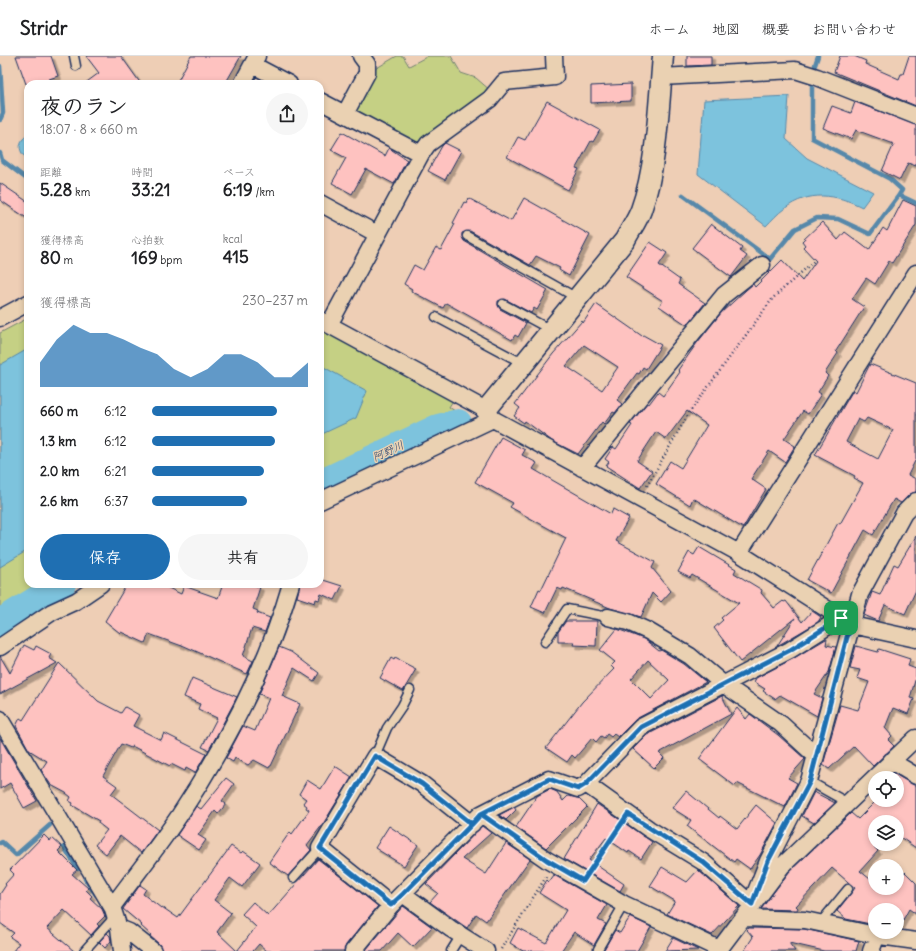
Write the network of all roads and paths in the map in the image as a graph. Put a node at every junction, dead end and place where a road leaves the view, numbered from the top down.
1 (74, 56) edge
2 (361, 56) edge
3 (554, 56) edge
4 (663, 56) edge
5 (255, 60) edge
6 (76, 66) dead end
7 (661, 77) junction
8 (244, 80) edge
9 (283, 80) edge
10 (324, 103) edge
11 (345, 114) junction
12 (916, 116) edge
13 (421, 154) junction
14 (324, 205) edge
15 (377, 234) junction
16 (467, 236) dead end
17 (814, 261) dead end
18 (762, 265) dead end
19 (916, 273) edge
20 (578, 298) junction
21 (503, 304) dead end
22 (24, 305) edge
23 (436, 317) dead end
24 (0, 318) edge
25 (324, 322) edge
26 (551, 330) junction
27 (524, 364) junction
28 (489, 415) junction
29 (582, 468) junction
30 (324, 499) edge
31 (640, 499) junction
32 (916, 501) edge
33 (739, 554) junction
34 (95, 588) edge
35 (290, 588) edge
36 (608, 617) joint
37 (846, 621) junction
38 (916, 639) edge
39 (545, 642) dead end
40 (0, 647) edge
41 (723, 684) junction
42 (410, 690) dead end
43 (0, 719) edge
44 (916, 738) edge
45 (375, 756) junction
46 (816, 756) junction
47 (891, 761) junction
48 (916, 776) edge
49 (810, 781) junction
50 (586, 784) junction
51 (848, 803) junction
52 (628, 814) junction
53 (477, 819) junction
54 (320, 848) junction
55 (554, 864) junction
56 (293, 878) dead end
57 (583, 881) junction
58 (848, 889) dead end
59 (397, 900) junction
60 (624, 904) junction
61 (748, 911) junction
62 (116, 918) junction
63 (820, 923) junction
64 (868, 933) edge
65 (461, 935) junction
66 (876, 939) edge
67 (903, 939) edge
68 (916, 941) edge
69 (598, 949) dead end
70 (719, 950) edge
71 (84, 951) edge
72 (122, 951) edge
73 (153, 951) edge
74 (353, 951) edge
75 (450, 951) edge
76 (486, 951) edge
77 (499, 951) edge
78 (871, 951) edge

1 - 6 lane
2 - 11 street
3 - 13 street
4 - 7 street
5 - 8 street
5 - 9 street
7 - 12 street
7 - 20 street
10 - 11 street
11 - 13 street
13 - 15 street
14 - 15 street
15 - 25 street
16 - 20 lane
17 - 31 path
18 - 29 street
19 - 33 street
20 - 26 street
21 - 26 lane
22 - 24 street
23 - 27 lane
25 - 28 street
26 - 27 street
27 - 28 street
28 - 29 street
28 - 30 street
29 - 31 street
31 - 33 street
32 - 37 street
33 - 37 street
34 - 40 street
35 - 62 street
36 - 39 lane
36 - 41 street
37 - 38 street
37 - 41 street
37 - 46 street
41 - 46 street
41 - 50 street
42 - 45 lane
43 - 62 street
44 - 47 street
45 - 53 street
45 - 54 street
46 - 49 street
47 - 48 street
47 - 51 street
49 - 51 lane
49 - 61 street
50 - 52 street
50 - 53 street
51 - 61 street
52 - 57 path
52 - 61 street
53 - 55 street
53 - 59 street
54 - 56 lane
54 - 59 street
55 - 57 street
55 - 77 path
57 - 60 street
58 - 63 lane
59 - 65 street
59 - 74 street
60 - 69 lane
60 - 70 street
61 - 63 street
61 - 70 street
62 - 71 lane
62 - 72 street
62 - 73 street
63 - 64 street
65 - 75 lane
65 - 76 street
66 - 78 street
67 - 68 street

